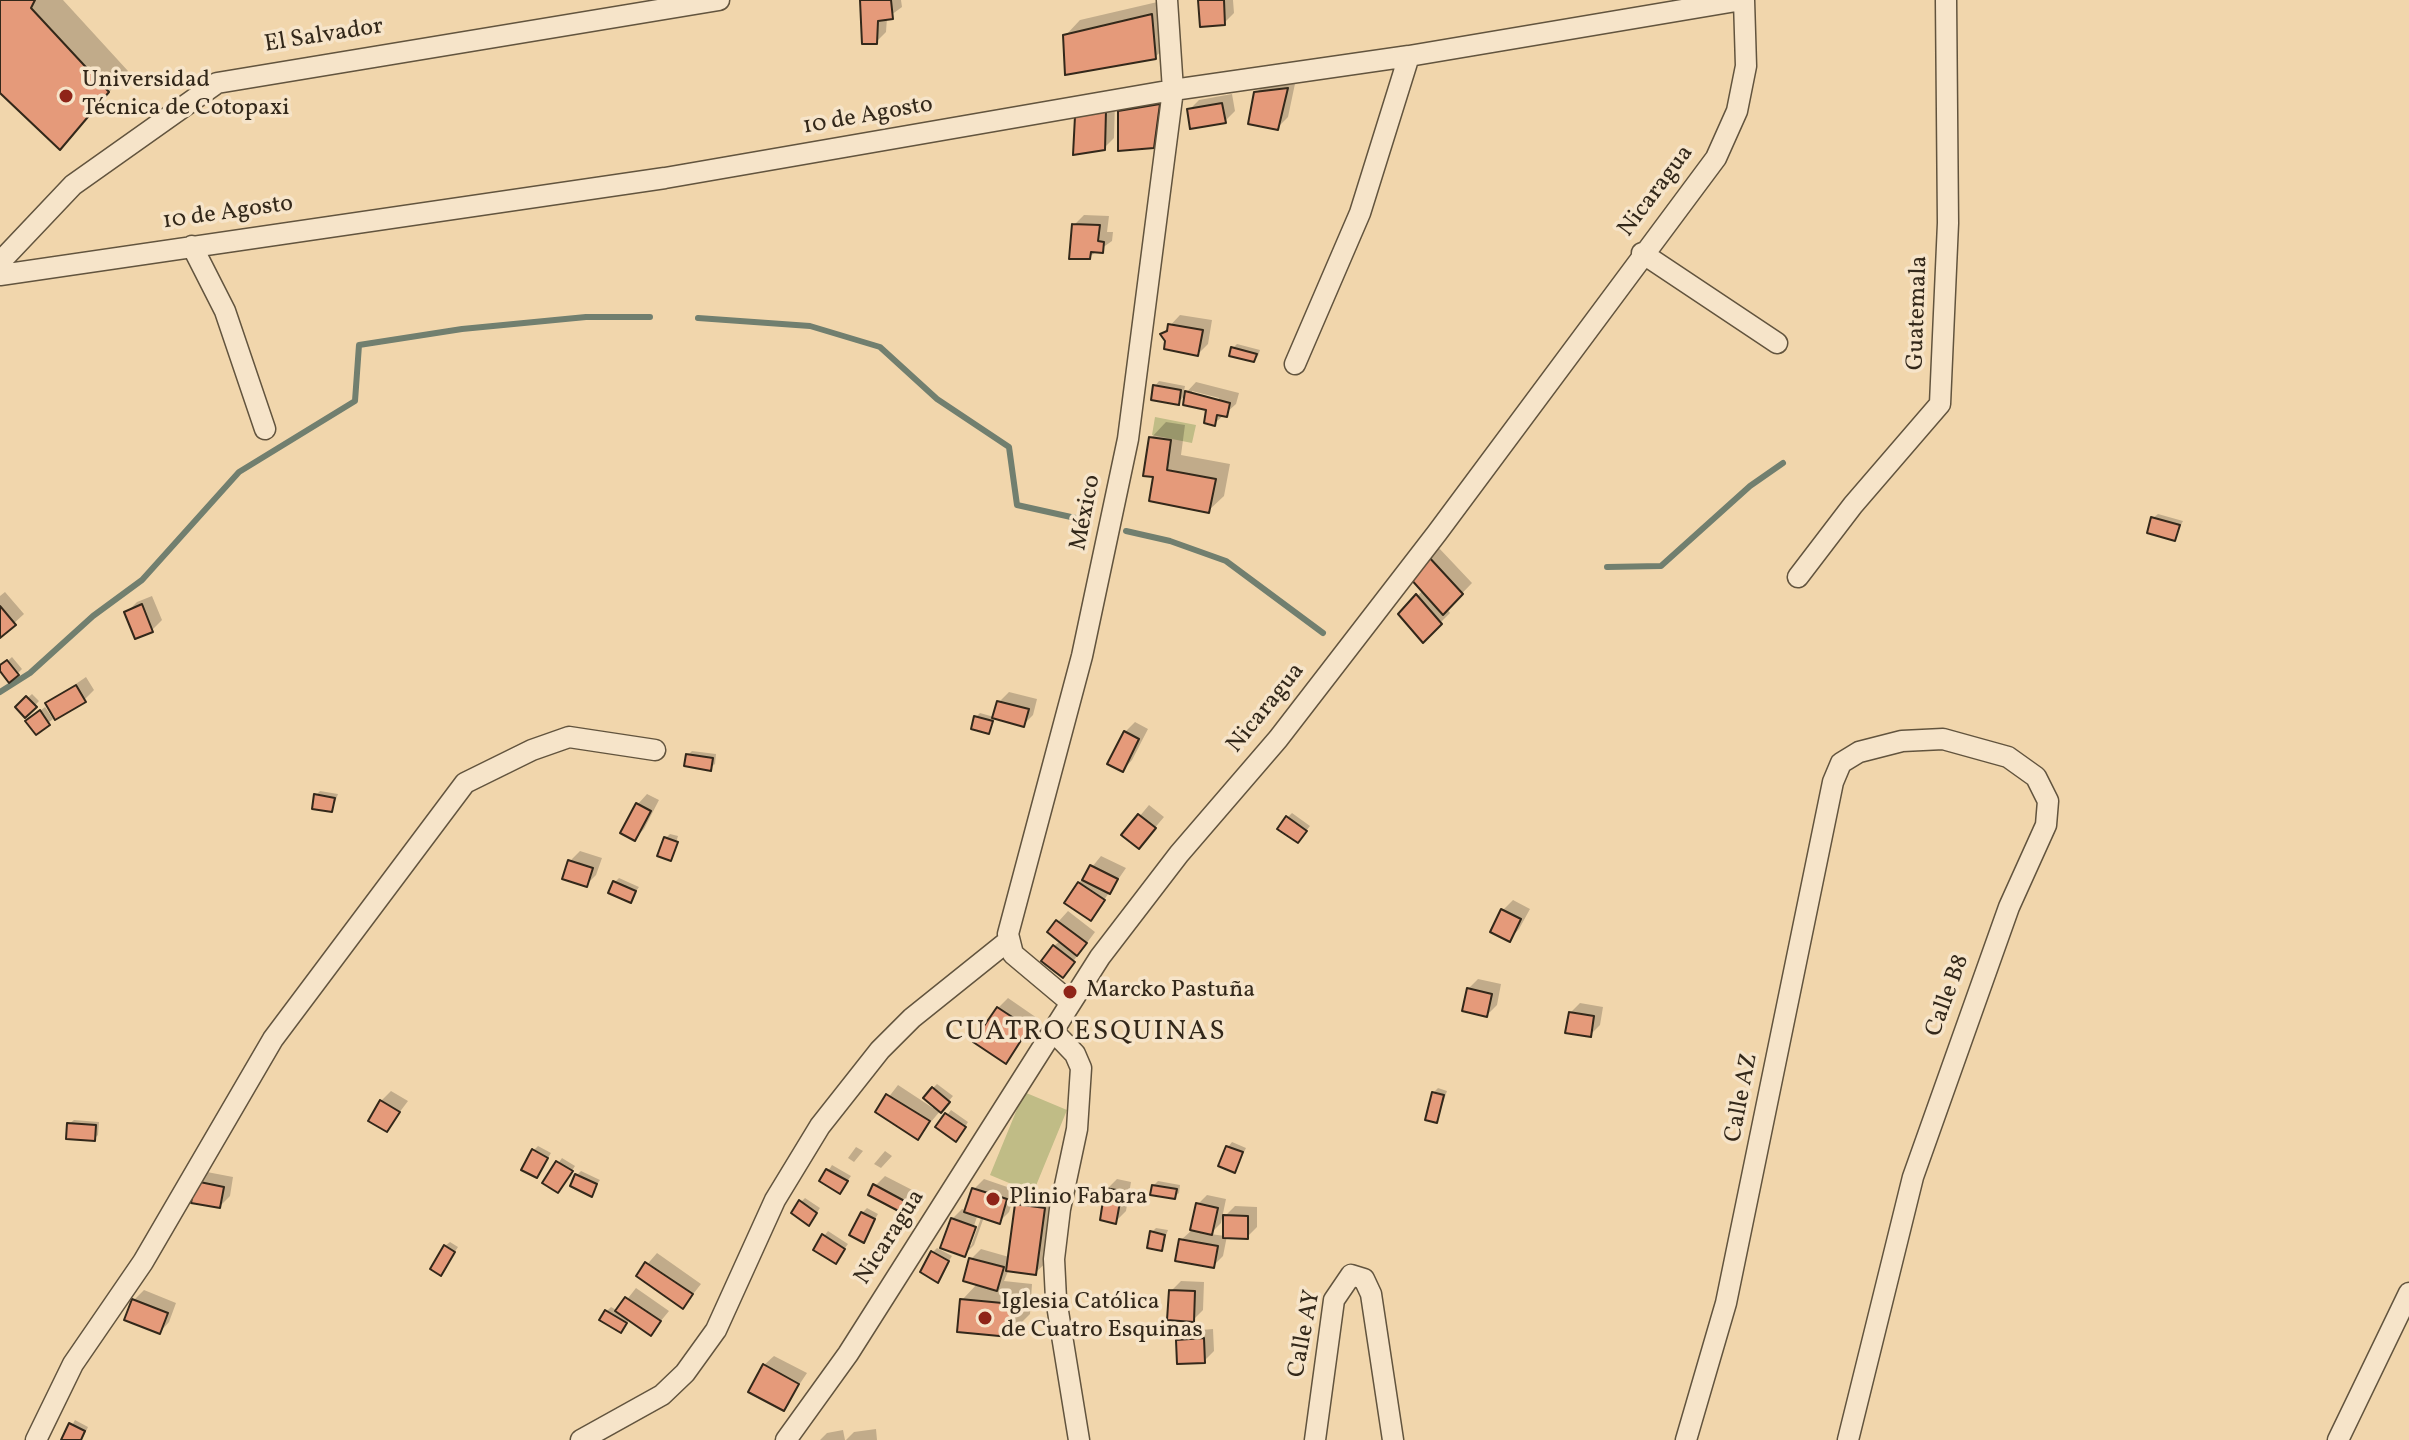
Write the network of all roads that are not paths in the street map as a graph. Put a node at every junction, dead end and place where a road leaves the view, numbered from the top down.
1 (719, 0) edge
2 (1167, 0) edge
3 (1743, 0) edge
4 (1946, 0) edge
5 (1409, 56) junction
6 (1173, 90) junction
7 (192, 246) junction
8 (1642, 253) junction
9 (0, 262) edge
10 (0, 275) edge
11 (1777, 343) dead end
12 (1295, 364) dead end
13 (265, 429) dead end
14 (1798, 577) dead end
15 (655, 750) dead end
16 (1841, 763) joint
17 (1008, 941) junction
18 (1069, 1001) junction
19 (1053, 1031) junction
20 (2409, 1293) edge
21 (36, 1440) edge
22 (581, 1440) edge
23 (786, 1440) edge
24 (1079, 1440) edge
25 (1315, 1440) edge
26 (1393, 1440) edge
27 (1686, 1440) edge
28 (1848, 1440) edge
29 (2338, 1440) edge

1 - 9 street, El Salvador
2 - 6 street, México
3 - 5 street, 10 de Agosto
3 - 8 street, Nicaragua
4 - 14 street, Guatemala
5 - 6 street, 10 de Agosto
5 - 12 street
6 - 7 street, 10 de Agosto
6 - 17 street, México
7 - 10 street, 10 de Agosto
7 - 13 street
8 - 11 street
8 - 18 street, Nicaragua
15 - 21 street
16 - 27 street, Calle AZ
16 - 28 street, Calle B8
17 - 18 street
17 - 22 street
18 - 19 street, Nicaragua
19 - 23 street, Nicaragua
19 - 24 street
20 - 29 street
25 - 26 street, Calle AY

